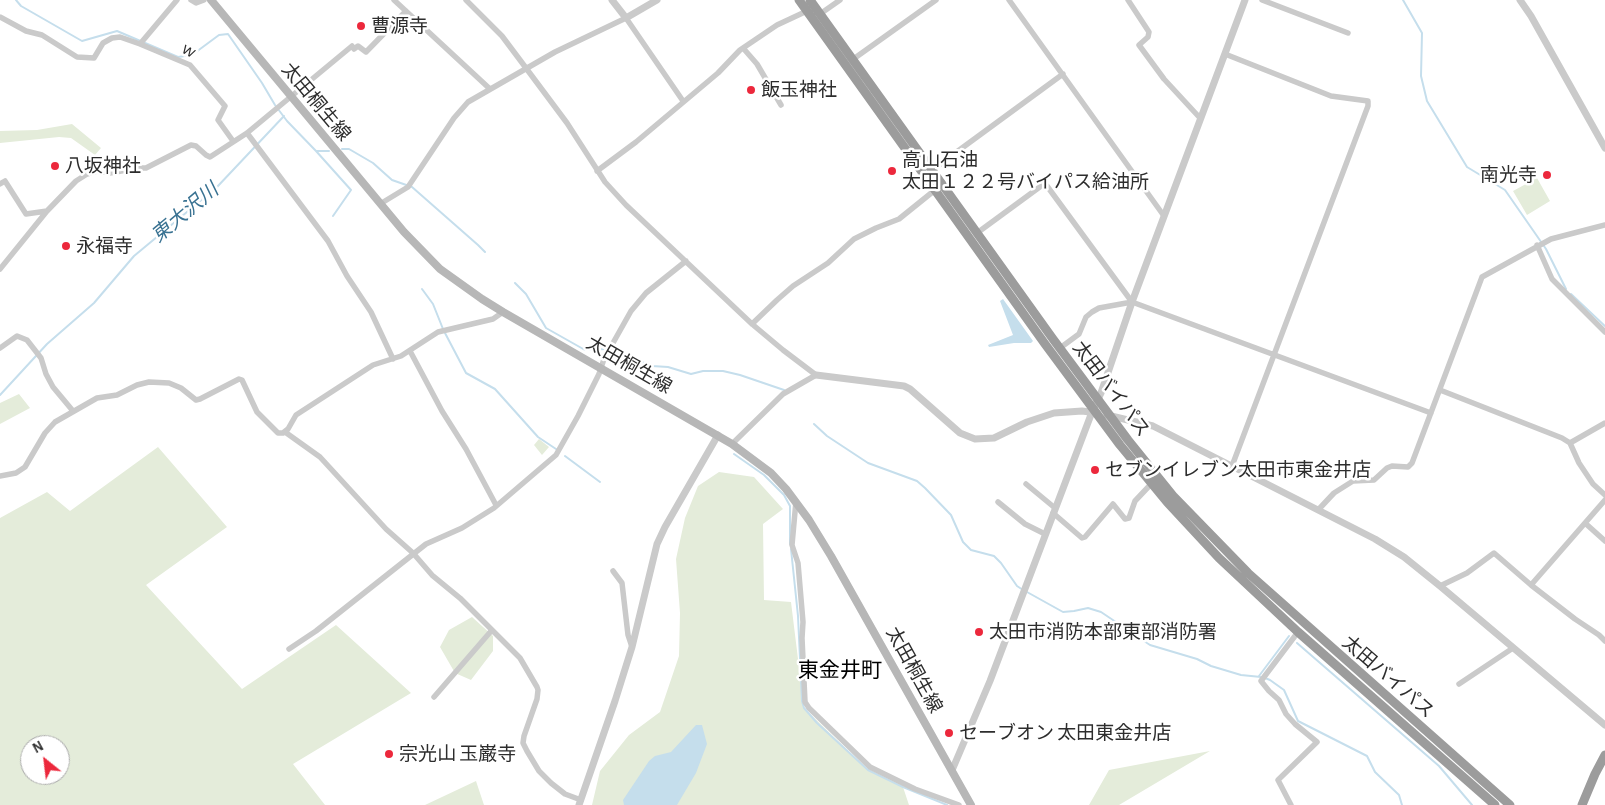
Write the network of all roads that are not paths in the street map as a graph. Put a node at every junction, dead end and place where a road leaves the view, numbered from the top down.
1 (177, 0) edge
2 (191, 0) edge
3 (204, 0) edge
4 (211, 0) edge
5 (394, 0) edge
6 (466, 0) edge
7 (612, 0) edge
8 (657, 0) edge
9 (799, 0) edge
10 (810, 0) edge
11 (840, 0) edge
12 (936, 0) edge
13 (1009, 0) edge
14 (1128, 0) edge
15 (1245, 0) edge
16 (1262, 0) edge
17 (1520, 0) edge
18 (406, 11) junction
19 (807, 11) junction
20 (820, 14) junction
21 (0, 17) edge
22 (626, 18) junction
23 (1348, 33) dead end
24 (141, 42) junction
25 (743, 48) junction
26 (1225, 54) junction
27 (852, 60) junction
28 (527, 68) junction
29 (1063, 74) junction
30 (490, 89) junction
31 (291, 97) junction
32 (683, 101) junction
33 (781, 105) dead end
34 (1200, 118) junction
35 (247, 133) junction
36 (233, 141) junction
37 (1605, 148) edge
38 (932, 170) junction
39 (598, 171) junction
40 (0, 184) edge
41 (935, 190) junction
42 (380, 204) junction
43 (47, 212) junction
44 (1164, 216) junction
45 (1605, 225) edge
46 (977, 233) junction
47 (1537, 245) junction
48 (686, 260) junction
49 (0, 269) edge
50 (1132, 302) junction
51 (503, 312) junction
52 (752, 324) junction
53 (1605, 332) edge
54 (0, 348) edge
55 (1060, 348) junction
56 (410, 351) junction
57 (1274, 355) junction
58 (393, 359) junction
59 (601, 368) junction
60 (816, 375) junction
61 (1440, 390) junction
62 (1098, 399) junction
63 (73, 411) junction
64 (1094, 411) junction
65 (1431, 413) junction
66 (1110, 416) junction
67 (1605, 423) edge
68 (285, 432) junction
69 (718, 435) junction
70 (1570, 443) junction
71 (732, 444) junction
72 (1232, 466) junction
73 (0, 476) edge
74 (1152, 483) junction
75 (1026, 484) dead end
76 (1605, 495) edge
77 (1605, 500) edge
78 (796, 501) junction
79 (998, 502) dead end
80 (496, 505) junction
81 (1319, 509) junction
82 (1054, 510) junction
83 (1585, 523) junction
84 (1045, 534) junction
85 (1605, 541) edge
86 (413, 553) junction
87 (613, 571) dead end
88 (1531, 585) junction
89 (1440, 586) junction
90 (492, 630) junction
91 (1298, 632) junction
92 (1605, 641) edge
93 (632, 647) junction
94 (1513, 648) junction
95 (290, 649) dead end
96 (1459, 684) dead end
97 (434, 697) dead end
98 (1605, 725) edge
99 (1605, 755) edge
100 (953, 768) dead end
101 (580, 802) edge
102 (959, 805) edge
103 (971, 805) edge
104 (1291, 805) edge
105 (1495, 805) edge
106 (1510, 805) edge
107 (1582, 805) edge

1 - 24 street
2 - 3 street
4 - 31 main road, 太田桐生線
5 - 18 street
6 - 28 street
7 - 22 street
8 - 22 street
9 - 19 highway, 太田バイパス
10 - 20 highway, 太田バイパス
11 - 20 street
12 - 27 street
13 - 29 street
14 - 34 street
15 - 26 street
16 - 23 street
17 - 37 street
18 - 30 street
18 - 31 street
19 - 25 street
19 - 41 highway, 太田バイパス
20 - 27 highway, 太田バイパス
21 - 24 street, w
22 - 28 street
22 - 32 street
24 - 36 street, w
25 - 32 street
25 - 33 street
26 - 34 street
26 - 57 street
27 - 38 highway, 太田バイパス
28 - 30 street
28 - 39 street
29 - 38 street
29 - 44 street
30 - 42 street
31 - 35 street
31 - 42 main road, 太田桐生線
32 - 39 street
34 - 44 street
35 - 36 street
35 - 58 street
36 - 43 street
38 - 46 highway, 太田バイパス
39 - 48 street
40 - 43 street
41 - 52 street
41 - 64 highway, 太田バイパス
42 - 51 main road, 太田桐生線
43 - 49 street
44 - 50 street
45 - 47 street
46 - 50 street
46 - 55 highway, 太田バイパス
47 - 53 street
47 - 61 street
48 - 52 street
48 - 59 street
50 - 55 street
50 - 57 street
50 - 62 street
51 - 56 street
51 - 59 main road, 太田桐生線
52 - 60 street
54 - 63 street
55 - 62 highway, 太田バイパス
56 - 58 street
56 - 80 street
57 - 65 street
57 - 72 street
58 - 68 street
59 - 69 main road, 太田桐生線
59 - 80 street
60 - 64 street
60 - 71 street
61 - 65 street
61 - 70 street
62 - 64 street
62 - 66 highway, 太田バイパス
63 - 68 street
63 - 73 street
64 - 66 street
64 - 74 highway, 太田バイパス
64 - 82 street
65 - 81 street
66 - 72 street
66 - 106 highway, 太田バイパス
67 - 70 street
68 - 86 street
69 - 71 main road, 太田桐生線
69 - 93 street
70 - 76 street
71 - 78 main road, 太田桐生線
72 - 81 street
74 - 82 street
74 - 91 highway, 太田バイパス
75 - 82 street
77 - 83 street
78 - 102 street
78 - 103 main road, 太田桐生線
79 - 84 street
80 - 86 street
81 - 89 street
82 - 84 street
83 - 85 street
83 - 88 street
84 - 100 street
86 - 90 street
86 - 95 street
87 - 93 street
88 - 89 street
88 - 92 street
89 - 94 street
90 - 97 street
90 - 101 street
91 - 104 street
91 - 105 highway, 太田バイパス
93 - 101 street
94 - 96 street
94 - 98 street
99 - 107 highway

